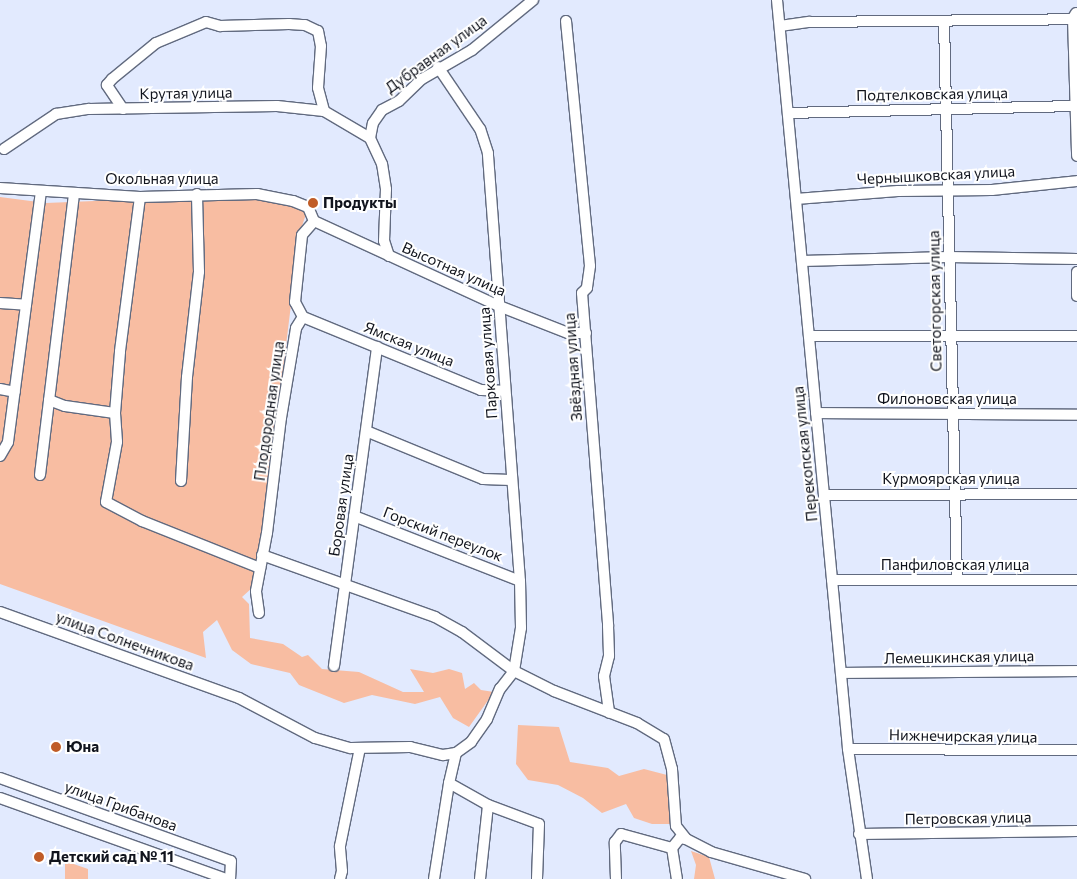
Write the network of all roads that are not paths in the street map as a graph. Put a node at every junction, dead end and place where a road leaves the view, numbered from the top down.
1 (533, 0) edge
2 (777, 0) edge
3 (1076, 16) edge
4 (566, 21) dead end
5 (944, 21) junction
6 (780, 26) junction
7 (438, 67) junction
8 (1076, 106) edge
9 (123, 109) junction
10 (944, 110) junction
11 (324, 111) junction
12 (788, 113) junction
13 (370, 138) junction
14 (4, 149) dead end
15 (1077, 156) edge
16 (1077, 181) edge
17 (0, 188) edge
18 (948, 190) junction
19 (41, 191) junction
20 (74, 193) junction
21 (197, 194) junction
22 (140, 197) junction
23 (796, 199) junction
24 (314, 221) junction
25 (389, 256) junction
26 (948, 257) junction
27 (1077, 259) edge
28 (802, 261) junction
29 (1077, 272) edge
30 (1077, 296) edge
31 (0, 303) edge
32 (26, 305) junction
33 (499, 306) junction
34 (303, 318) junction
35 (586, 333) junction
36 (950, 335) junction
37 (809, 336) junction
38 (1077, 336) edge
39 (377, 348) junction
40 (0, 389) edge
41 (505, 391) junction
42 (15, 392) junction
43 (49, 400) junction
44 (116, 414) junction
45 (816, 414) junction
46 (953, 414) junction
47 (1077, 415) edge
48 (366, 431) junction
49 (0, 456) edge
50 (40, 476) dead end
51 (511, 480) junction
52 (181, 481) dead end
53 (954, 494) junction
54 (1077, 494) edge
55 (824, 495) junction
56 (354, 516) junction
57 (262, 555) junction
58 (260, 568) junction
59 (832, 580) junction
60 (957, 580) junction
61 (1077, 580) edge
62 (520, 581) junction
63 (345, 585) junction
64 (0, 612) edge
65 (259, 613) dead end
66 (334, 666) dead end
67 (514, 671) junction
68 (1077, 671) edge
69 (841, 673) junction
70 (608, 713) junction
71 (360, 748) junction
72 (848, 749) junction
73 (1077, 750) edge
74 (456, 753) junction
75 (0, 778) edge
76 (449, 782) junction
77 (0, 798) edge
78 (488, 805) junction
79 (1077, 831) edge
80 (859, 834) junction
81 (686, 839) junction
82 (672, 848) junction
83 (867, 874) edge
84 (228, 879) edge
85 (340, 879) edge
86 (434, 879) edge
87 (480, 879) edge
88 (538, 879) edge
89 (616, 879) edge
90 (678, 879) edge
91 (805, 879) edge
92 (858, 879) edge

1 - 7 street, Дубравная улица
2 - 6 street, Перекопская улица
3 - 5 street
3 - 8 street
4 - 35 street, Звёздная улица
5 - 6 street
5 - 10 street, Светогорская улица
6 - 12 street, Перекопская улица
7 - 13 street, Дубравная улица
7 - 33 street, Парковая улица
8 - 10 street, Подтелковская улица
8 - 15 street
9 - 11 street, Крутая улица
9 - 11 street
9 - 14 street, Крутая улица
10 - 12 street, Подтелковская улица
10 - 18 street, Светогорская улица
11 - 13 street, Крутая улица
12 - 23 street, Перекопская улица
13 - 25 street
16 - 18 street, Чернышковская улица
17 - 19 street, Окольная улица
18 - 23 street, Чернышковская улица
18 - 26 street, Светогорская улица
19 - 20 street, Окольная улица
19 - 32 street
20 - 22 street, Окольная улица
20 - 43 street
21 - 22 street, Окольная улица
21 - 24 street, Окольная улица
21 - 52 street
22 - 44 street
23 - 28 street, Перекопская улица
24 - 25 street, Высотная улица
24 - 34 street
25 - 33 street, Высотная улица
26 - 27 street
26 - 28 street
26 - 36 street, Светогорская улица
28 - 37 street, Перекопская улица
29 - 30 street
31 - 32 street
32 - 42 street
33 - 35 street, Высотная улица
33 - 41 street, Парковая улица
34 - 39 street, Ямская улица
34 - 57 street, Плодородная улица
35 - 70 street, Звёздная улица
36 - 37 street
36 - 38 street
36 - 46 street, Светогорская улица
37 - 45 street, Перекопская улица
39 - 41 street, Ямская улица
39 - 48 street, Боровая улица
40 - 42 street
41 - 51 street, Парковая улица
42 - 49 street
43 - 44 street
43 - 50 street
44 - 58 street
45 - 46 street, Филоновская улица
45 - 55 street, Перекопская улица
46 - 47 street, Филоновская улица
46 - 53 street, Светогорская улица
48 - 51 street
48 - 56 street, Боровая улица
51 - 62 street, Парковая улица
53 - 54 street, Курмоярская улица
53 - 55 street, Курмоярская улица
53 - 60 street, Светогорская улица
55 - 59 street, Перекопская улица
56 - 62 street, Горский переулок
56 - 63 street, Боровая улица
57 - 58 street, Плодородная улица
57 - 63 street
58 - 65 street, Плодородная улица
59 - 60 street, Панфиловская улица
59 - 69 street, Перекопская улица
60 - 61 street, Панфиловская улица
62 - 67 street, Парковая улица
63 - 66 street, Боровая улица
63 - 67 street
64 - 71 street, улица Солнечникова
67 - 70 street
67 - 74 street
68 - 69 street, Лемешкинская улица
69 - 72 street, Перекопская улица
70 - 81 street
71 - 74 street, улица Солнечникова
71 - 85 street
72 - 73 street, Нижнечирская улица
72 - 80 street, Перекопская улица
74 - 76 street
75 - 84 street, улица Грибанова
76 - 78 street
76 - 86 street
77 - 84 street
78 - 87 street
78 - 88 street
79 - 80 street, Петровская улица
80 - 83 street, Перекопская улица
81 - 82 street
81 - 91 street
82 - 89 street
82 - 90 street
83 - 92 street

